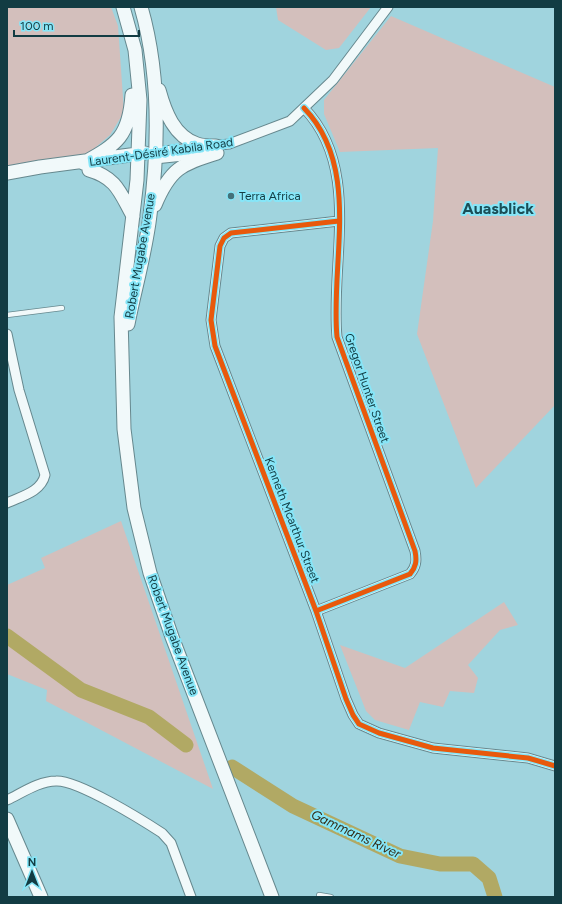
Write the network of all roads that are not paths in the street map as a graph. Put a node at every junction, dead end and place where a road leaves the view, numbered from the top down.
1 (123, 7) edge
2 (141, 7) edge
3 (388, 7) edge
4 (131, 31) junction
5 (153, 67) junction
6 (304, 108) junction
7 (217, 149) junction
8 (155, 156) junction
9 (138, 158) junction
10 (86, 166) junction
11 (7, 173) edge
12 (150, 215) junction
13 (133, 216) junction
14 (339, 222) junction
15 (62, 308) dead end
16 (7, 315) edge
17 (7, 334) edge
18 (121, 362) junction
19 (7, 503) edge
20 (316, 611) junction
21 (555, 766) edge
22 (7, 800) edge
23 (7, 819) edge
24 (319, 895) dead end
25 (41, 897) edge
26 (191, 897) edge
27 (272, 897) edge
28 (331, 897) edge

1 - 4 main road, Robert Mugabe Avenue
2 - 5 main road, Robert Mugabe Avenue
3 - 6 street, Laurent-Désiré Kabila Road
4 - 9 main road, Robert Mugabe Avenue
4 - 10 main road
5 - 7 main road
5 - 8 main road, Robert Mugabe Avenue
6 - 7 street, Laurent-Désiré Kabila Road
6 - 14 street, Gregor Hunter Street
7 - 8 street, Laurent-Désiré Kabila Road
7 - 12 main road
8 - 9 main road, Laurent-Désiré Kabila Road
8 - 12 main road, Robert Mugabe Avenue
9 - 10 main road, Laurent-Désiré Kabila Road
9 - 13 main road, Robert Mugabe Avenue
10 - 11 main road, Laurent-Désiré Kabila Road
10 - 13 main road
12 - 18 main road, Robert Mugabe Avenue
13 - 18 main road, Robert Mugabe Avenue
14 - 20 street, Gregor Hunter Street
14 - 20 street, Kenneth Mcarthur Street
15 - 16 lane
17 - 19 street
18 - 27 main road, Robert Mugabe Avenue
20 - 21 street, Kenneth Mcarthur Street
22 - 26 street
23 - 25 main road
24 - 28 lane

